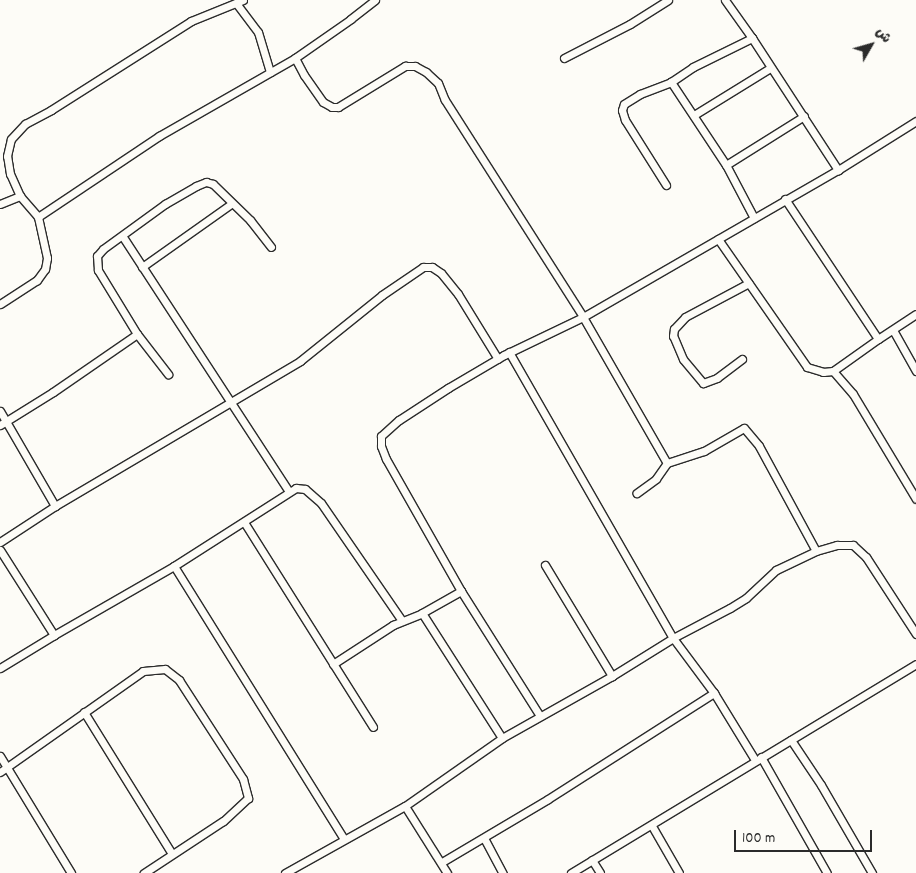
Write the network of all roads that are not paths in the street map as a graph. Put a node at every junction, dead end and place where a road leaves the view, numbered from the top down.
1 (375, 0) edge
2 (668, 0) edge
3 (725, 0) edge
4 (234, 2) edge
5 (752, 38) junction
6 (295, 58) junction
7 (564, 58) dead end
8 (770, 68) junction
9 (270, 72) junction
10 (671, 82) junction
11 (694, 115) junction
12 (804, 116) junction
13 (916, 121) edge
14 (726, 165) junction
15 (838, 170) junction
16 (666, 185) dead end
17 (20, 196) junction
18 (785, 200) junction
19 (0, 204) edge
20 (232, 204) junction
21 (38, 217) junction
22 (754, 218) junction
23 (123, 237) junction
24 (718, 239) junction
25 (271, 247) dead end
26 (142, 267) junction
27 (749, 283) junction
28 (0, 304) edge
29 (916, 314) edge
30 (583, 317) junction
31 (893, 330) junction
32 (137, 334) junction
33 (878, 339) junction
34 (510, 352) junction
35 (498, 359) junction
36 (742, 359) dead end
37 (832, 371) junction
38 (916, 371) edge
39 (168, 374) dead end
40 (230, 404) junction
41 (0, 411) edge
42 (3, 423) edge
43 (667, 463) junction
44 (289, 492) junction
45 (637, 493) dead end
46 (916, 499) edge
47 (54, 506) junction
48 (244, 522) junction
49 (0, 542) edge
50 (0, 550) edge
51 (816, 550) junction
52 (545, 565) dead end
53 (174, 566) junction
54 (461, 591) junction
55 (422, 613) junction
56 (402, 621) junction
57 (54, 634) junction
58 (916, 634) edge
59 (673, 638) junction
60 (333, 664) junction
61 (916, 664) edge
62 (0, 668) edge
63 (612, 676) junction
64 (714, 693) junction
65 (84, 712) junction
66 (540, 716) junction
67 (373, 727) dead end
68 (502, 738) junction
69 (791, 740) junction
70 (0, 756) edge
71 (758, 758) junction
72 (7, 767) junction
73 (0, 772) edge
74 (405, 806) junction
75 (652, 826) junction
76 (343, 838) junction
77 (484, 838) junction
78 (172, 854) junction
79 (592, 860) junction
80 (442, 862) junction
81 (71, 873) edge
82 (144, 873) edge
83 (285, 873) edge
84 (447, 873) edge
85 (503, 873) edge
86 (571, 873) edge
87 (600, 873) edge
88 (679, 873) edge
89 (827, 873) edge
90 (872, 873) edge

1 - 6 street
2 - 7 street
3 - 5 street
4 - 9 street
4 - 17 street
5 - 8 street
5 - 10 street
6 - 9 street
6 - 30 street
8 - 11 street
8 - 12 street
9 - 21 street
10 - 11 street
10 - 16 street
11 - 14 street
12 - 14 street
12 - 15 street
13 - 15 street
14 - 22 street
15 - 18 street
17 - 19 street
17 - 21 street
18 - 22 street
18 - 33 street
20 - 23 street
20 - 25 street
20 - 26 street
21 - 28 street
22 - 24 street
23 - 26 street
23 - 32 street
24 - 27 street
24 - 30 street
26 - 40 street
27 - 36 street
27 - 37 street
29 - 31 street
30 - 34 street
30 - 43 street
31 - 33 street
31 - 38 street
32 - 39 street
32 - 42 street
33 - 37 street
34 - 35 street
34 - 59 street
35 - 40 street
35 - 54 street
37 - 46 street
40 - 44 street
40 - 47 street
41 - 42 street
42 - 47 street
43 - 45 street
43 - 51 street
44 - 48 street
44 - 56 street
47 - 49 street
48 - 53 street
48 - 60 street
50 - 57 street
51 - 58 street
51 - 59 street
52 - 63 street
53 - 57 street
53 - 76 street
54 - 55 street
54 - 66 street
55 - 56 street
55 - 68 street
56 - 60 street
57 - 62 street
59 - 63 street
59 - 64 street
60 - 67 street
61 - 69 street
63 - 66 street
64 - 71 street
64 - 77 street
65 - 72 street
65 - 78 street
65 - 78 street
66 - 68 street
68 - 74 street
69 - 71 street
69 - 90 street
70 - 72 street
71 - 75 street
71 - 89 street
72 - 73 street
72 - 81 street
74 - 76 street
74 - 80 street
75 - 79 street
75 - 88 street
76 - 83 street
77 - 80 street
77 - 85 street
78 - 82 street
79 - 86 street
79 - 87 street
80 - 84 street

